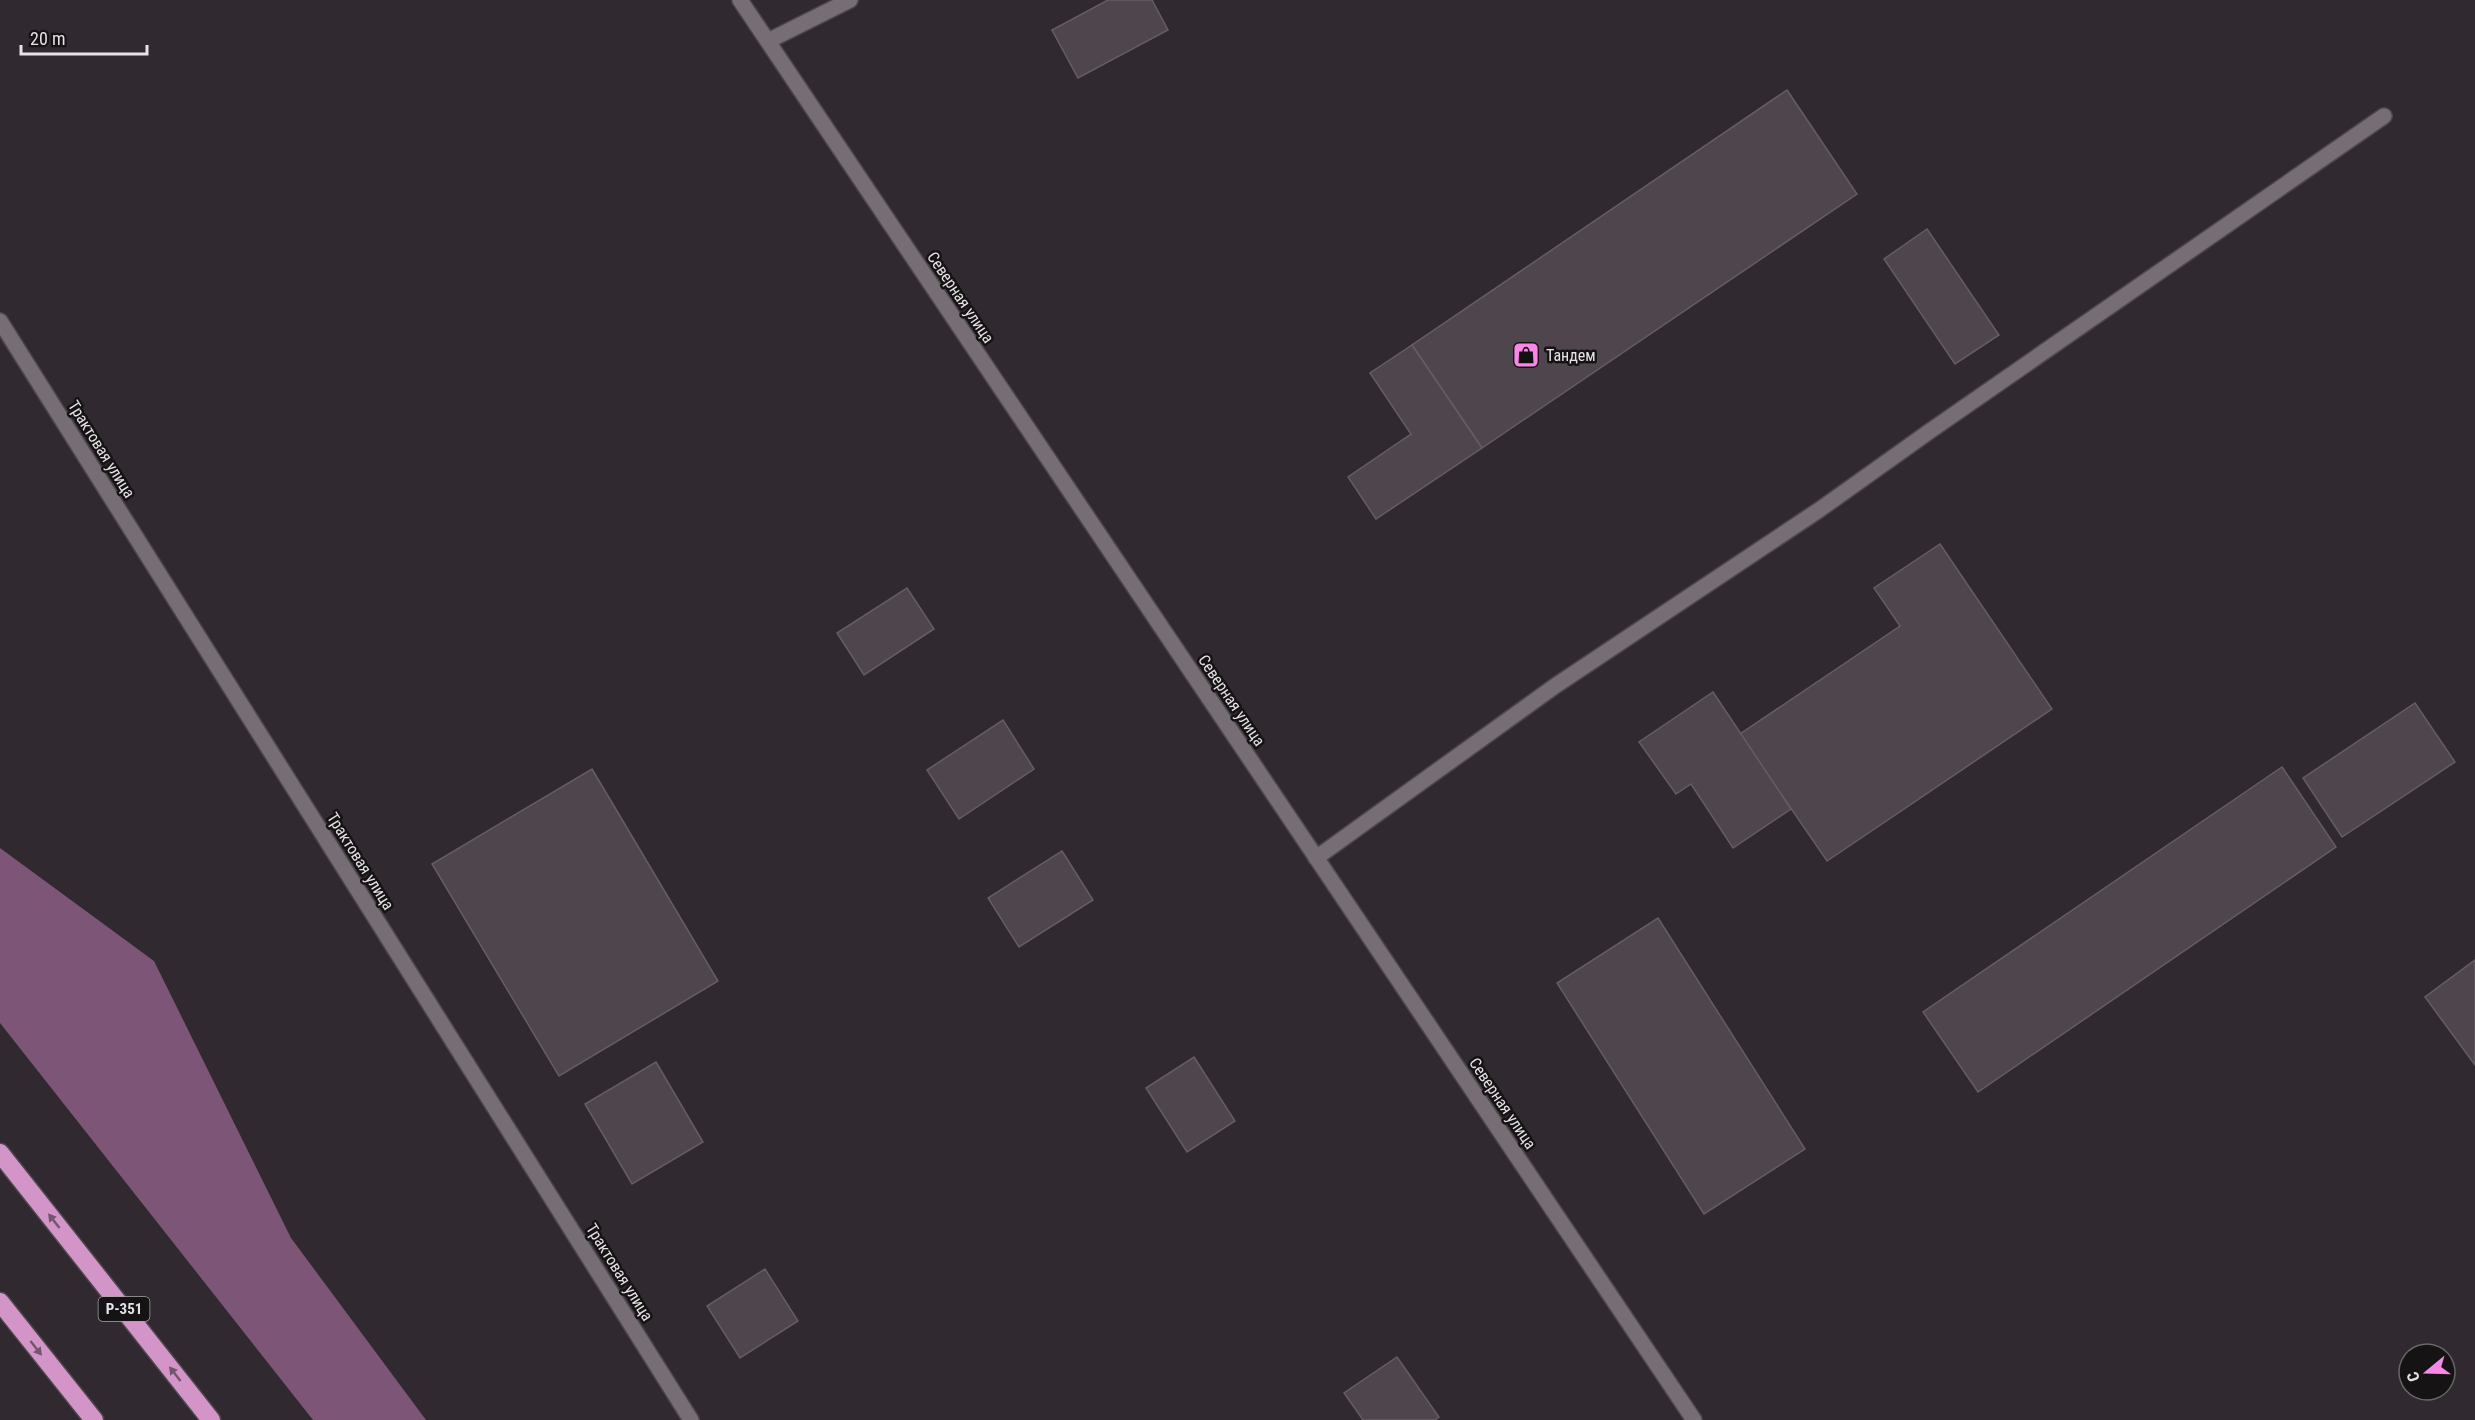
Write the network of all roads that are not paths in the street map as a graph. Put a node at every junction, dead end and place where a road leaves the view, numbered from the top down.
1 (740, 0) edge
2 (850, 0) edge
3 (768, 41) junction
4 (2384, 116) dead end
5 (0, 321) edge
6 (1317, 858) junction
7 (0, 1153) edge
8 (0, 1302) edge
9 (94, 1420) edge
10 (212, 1420) edge
11 (691, 1420) edge
12 (1694, 1420) edge

1 - 3 street, Северная улица
2 - 3 street
3 - 6 street, Северная улица
4 - 6 street
5 - 11 street, Трактовая улица
6 - 12 street, Северная улица
10 -> 7 highway, Р-351
8 -> 9 highway

